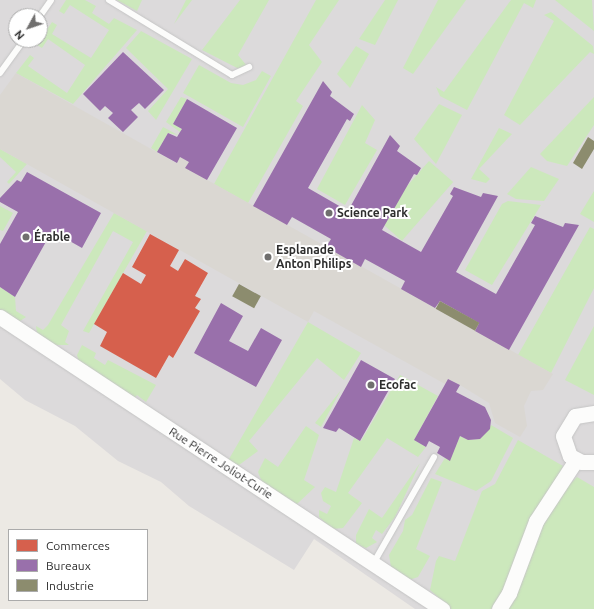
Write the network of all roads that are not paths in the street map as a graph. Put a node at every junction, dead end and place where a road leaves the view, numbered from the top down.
1 (109, 0) edge
2 (18, 48) edge
3 (249, 67) dead end
4 (0, 72) edge
5 (0, 318) edge
6 (594, 413) edge
7 (434, 457) dead end
8 (576, 460) junction
9 (594, 462) edge
10 (373, 564) junction
11 (442, 609) edge
12 (499, 609) edge

1 - 3 lane
2 - 4 lane
5 - 10 street, Rue Pierre Joliot-Curie
6 - 8 street
7 - 10 lane
8 - 9 street
8 - 12 street
10 - 11 street, Rue Pierre Joliot-Curie

